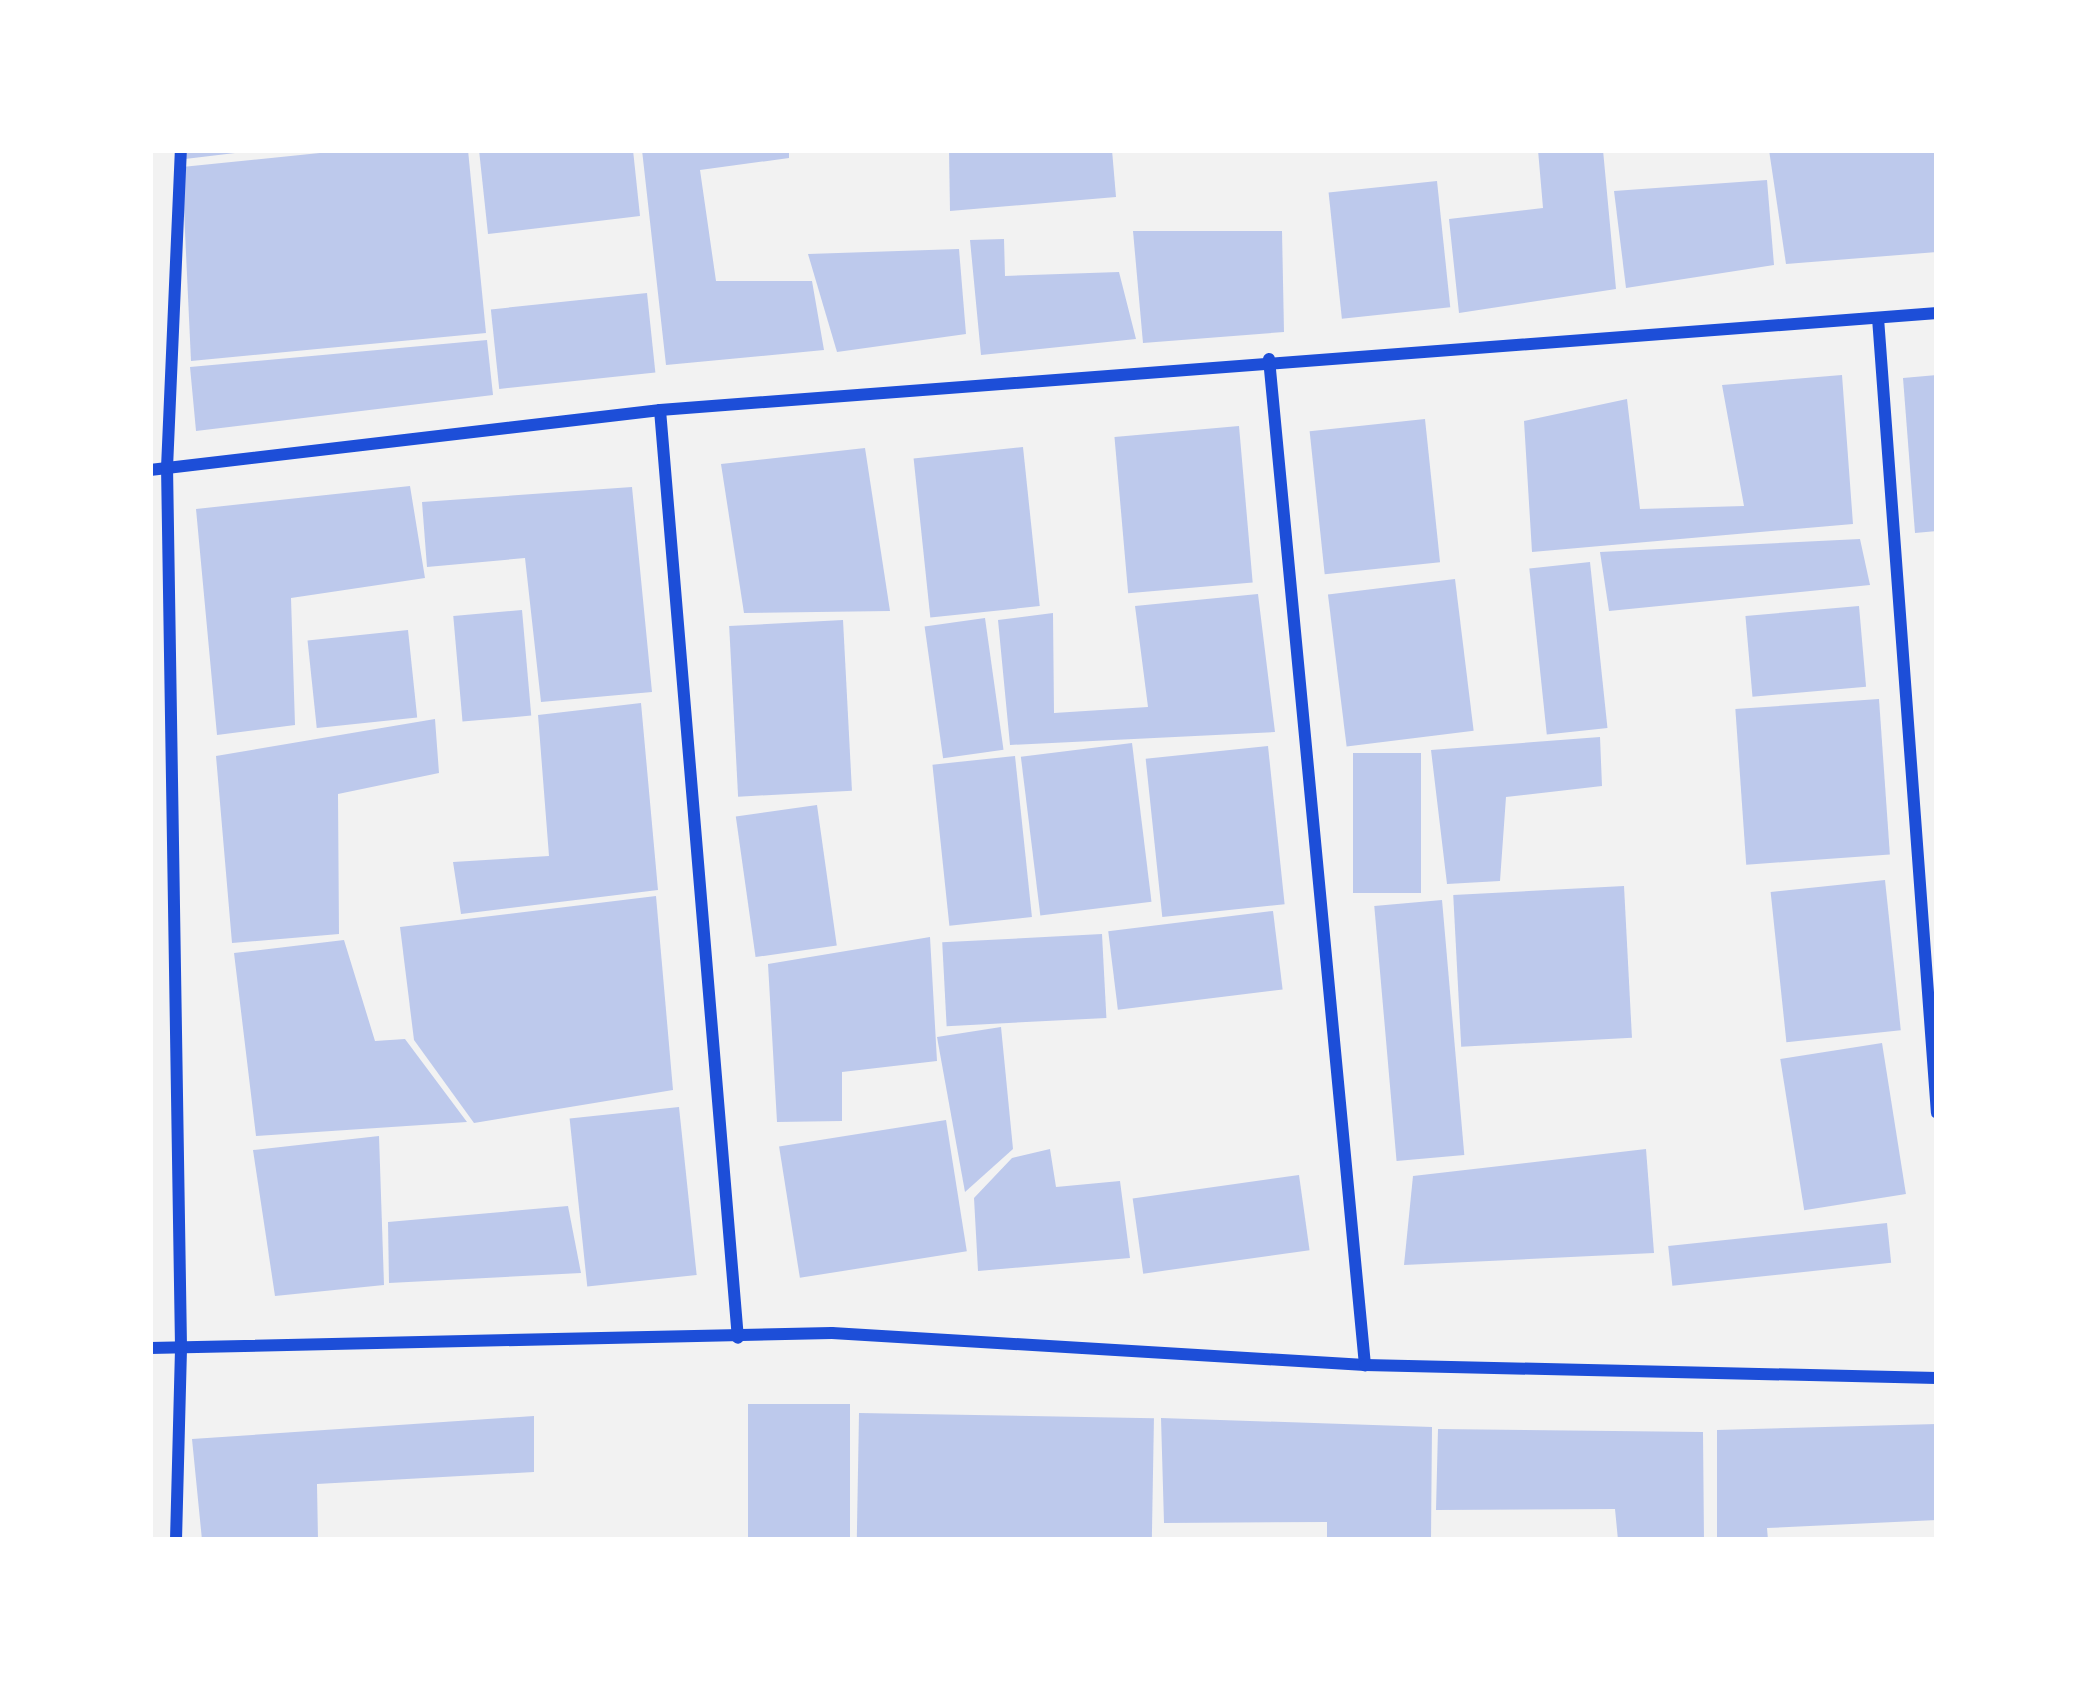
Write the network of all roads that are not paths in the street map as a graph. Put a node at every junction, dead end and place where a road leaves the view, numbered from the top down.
1 (181, 150) edge
2 (1937, 313) edge
3 (1878, 318) junction
4 (1269, 359) junction
5 (660, 410) junction
6 (167, 468) junction
7 (150, 470) edge
8 (1937, 1113) edge
9 (738, 1338) junction
10 (150, 1348) edge
11 (181, 1348) junction
12 (1365, 1365) junction
13 (1937, 1378) edge
14 (176, 1540) edge

1 - 6 street
2 - 3 street
3 - 4 street
3 - 8 street
4 - 5 street
4 - 12 street
5 - 6 street
5 - 9 street
6 - 7 street
6 - 11 street
9 - 11 street
9 - 12 street
10 - 11 street
11 - 14 street
12 - 13 street

